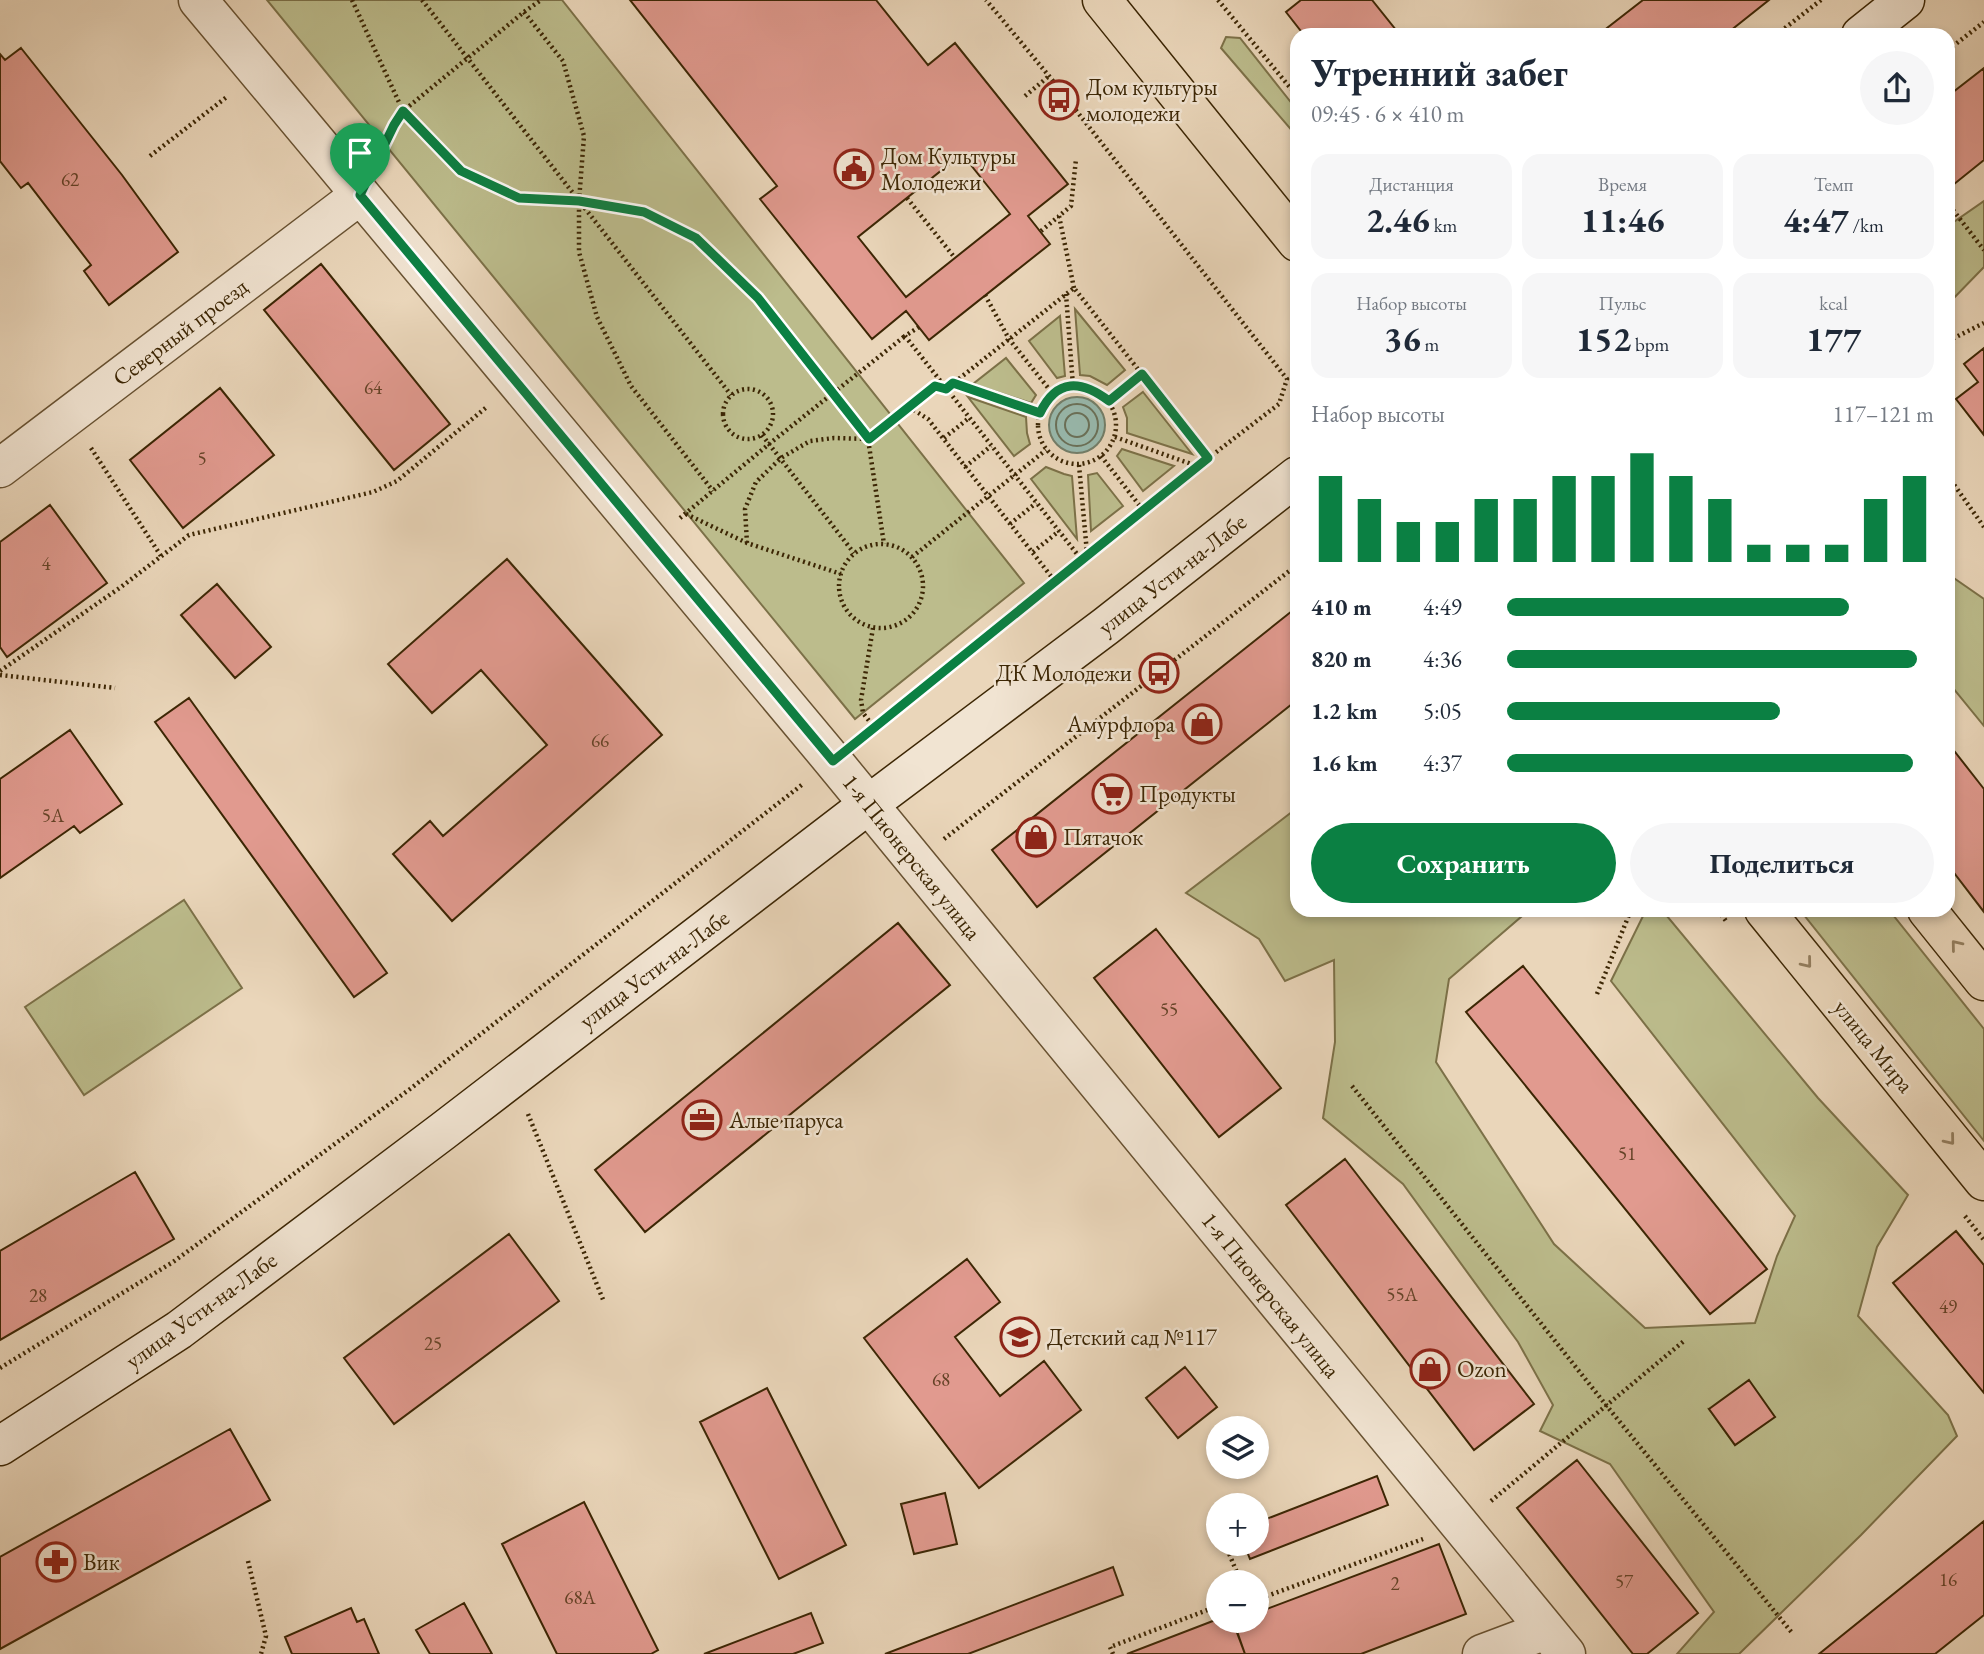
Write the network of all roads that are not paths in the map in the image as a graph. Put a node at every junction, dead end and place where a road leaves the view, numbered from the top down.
1 (198, 0) edge
2 (1102, 0) edge
3 (1905, 0) edge
4 (1870, 28) edge
5 (360, 195) junction
6 (1290, 233) edge
7 (0, 468) edge
8 (1290, 481) edge
9 (869, 804) junction
10 (1770, 917) edge
11 (1933, 917) edge
12 (1984, 981) edge
13 (1984, 1181) edge
14 (0, 1446) edge
15 (1556, 1642) edge
16 (1482, 1654) edge

1 - 5 street, 1-я Пионерская улица
2 - 6 main road
3 - 4 street
5 - 7 street, Северный проезд
5 - 9 street, 1-я Пионерская улица
8 - 9 street, улица Усти-на-Лабе
9 - 14 street, улица Усти-на-Лабе
9 - 15 street, 1-я Пионерская улица
10 -> 13 main road, улица Мира
12 -> 11 main road
15 - 16 street

